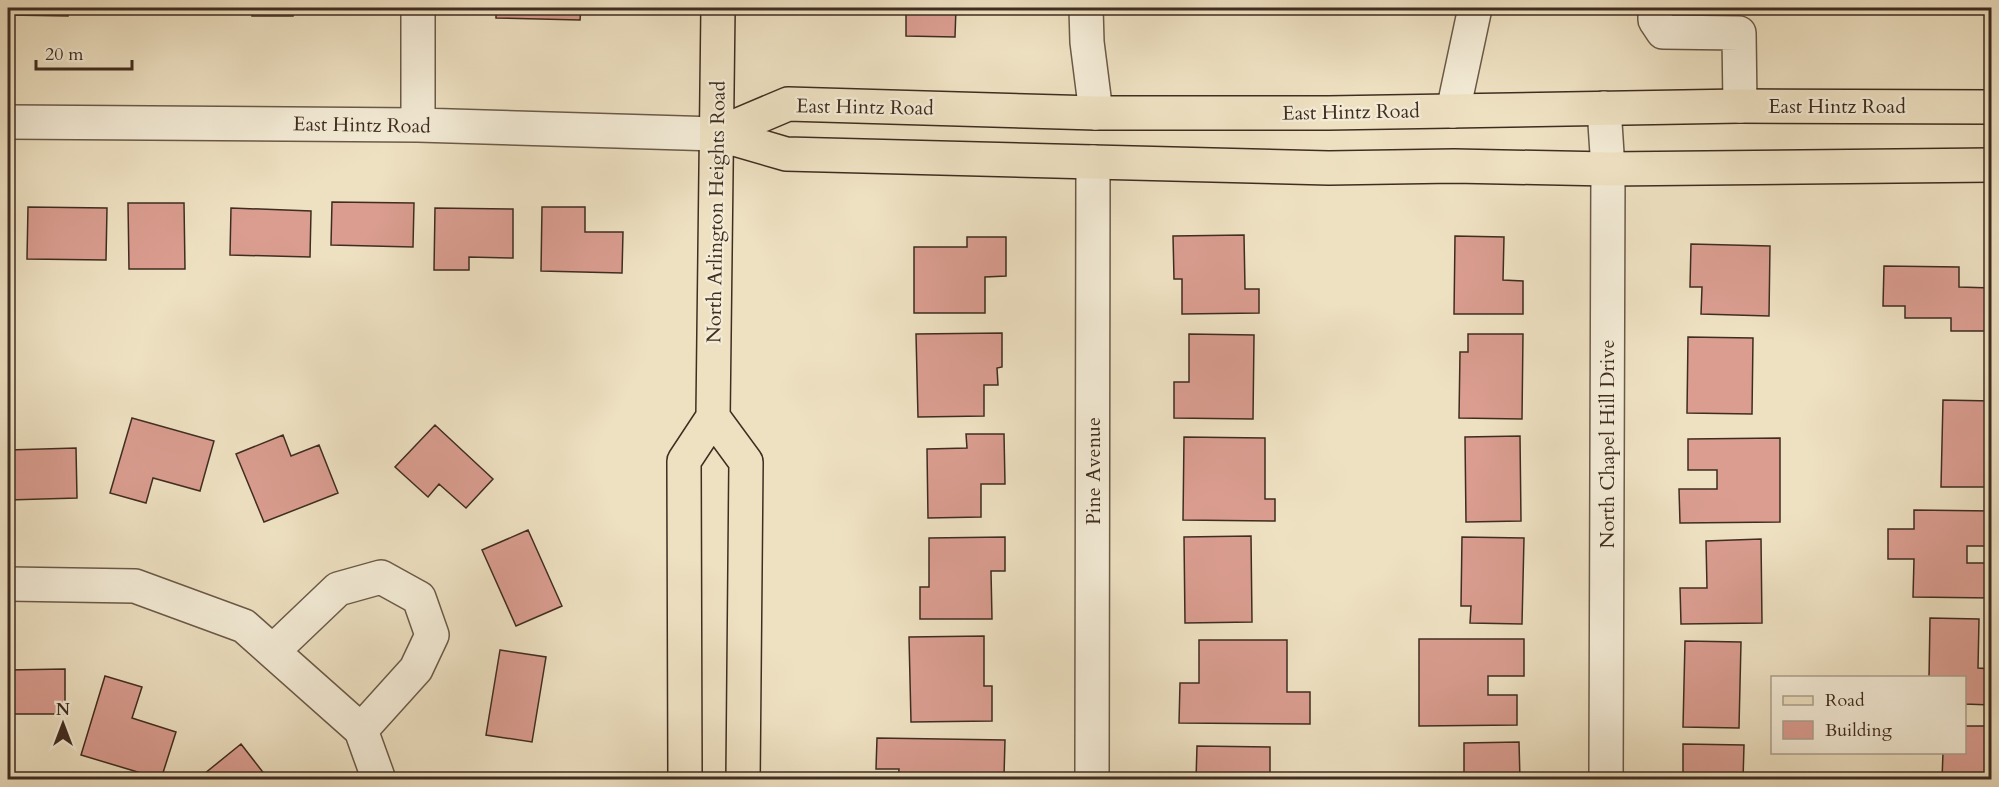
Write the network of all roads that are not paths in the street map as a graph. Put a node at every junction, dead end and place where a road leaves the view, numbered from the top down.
1 (418, 8) edge
2 (718, 8) edge
3 (1086, 8) edge
4 (1475, 8) edge
5 (1655, 8) edge
6 (1740, 20) edge
7 (1740, 106) junction
8 (1992, 106) edge
9 (1604, 108) junction
10 (1454, 111) junction
11 (1096, 113) junction
12 (8, 122) edge
13 (418, 125) junction
14 (717, 134) junction
15 (1094, 162) junction
16 (1992, 165) edge
17 (1608, 169) junction
18 (713, 417) junction
19 (8, 584) edge
20 (273, 651) junction
21 (361, 730) junction
22 (379, 780) edge
23 (685, 780) edge
24 (744, 780) edge
25 (1092, 780) edge
26 (1606, 780) edge

1 - 13 street
2 - 14 main road, North Arlington Heights Road
3 - 11 street
4 - 10 street
5 - 6 street
6 - 7 street
7 - 8 main road, East Hintz Road
7 - 9 main road, East Hintz Road
9 - 10 main road, East Hintz Road
9 - 17 street, North Chapel Hill Drive
10 - 11 main road, East Hintz Road
11 - 14 main road, East Hintz Road
12 - 13 street, East Hintz Road
13 - 14 street, East Hintz Road
14 - 15 main road, East Hintz Road
14 - 18 main road, North Arlington Heights Road
15 - 17 main road, East Hintz Road
15 - 25 street, Pine Avenue
16 - 17 main road, East Hintz Road
17 - 26 street, North Chapel Hill Drive
18 - 23 main road
18 - 24 main road
19 - 20 street
20 - 21 street
20 - 21 street
21 - 22 street

